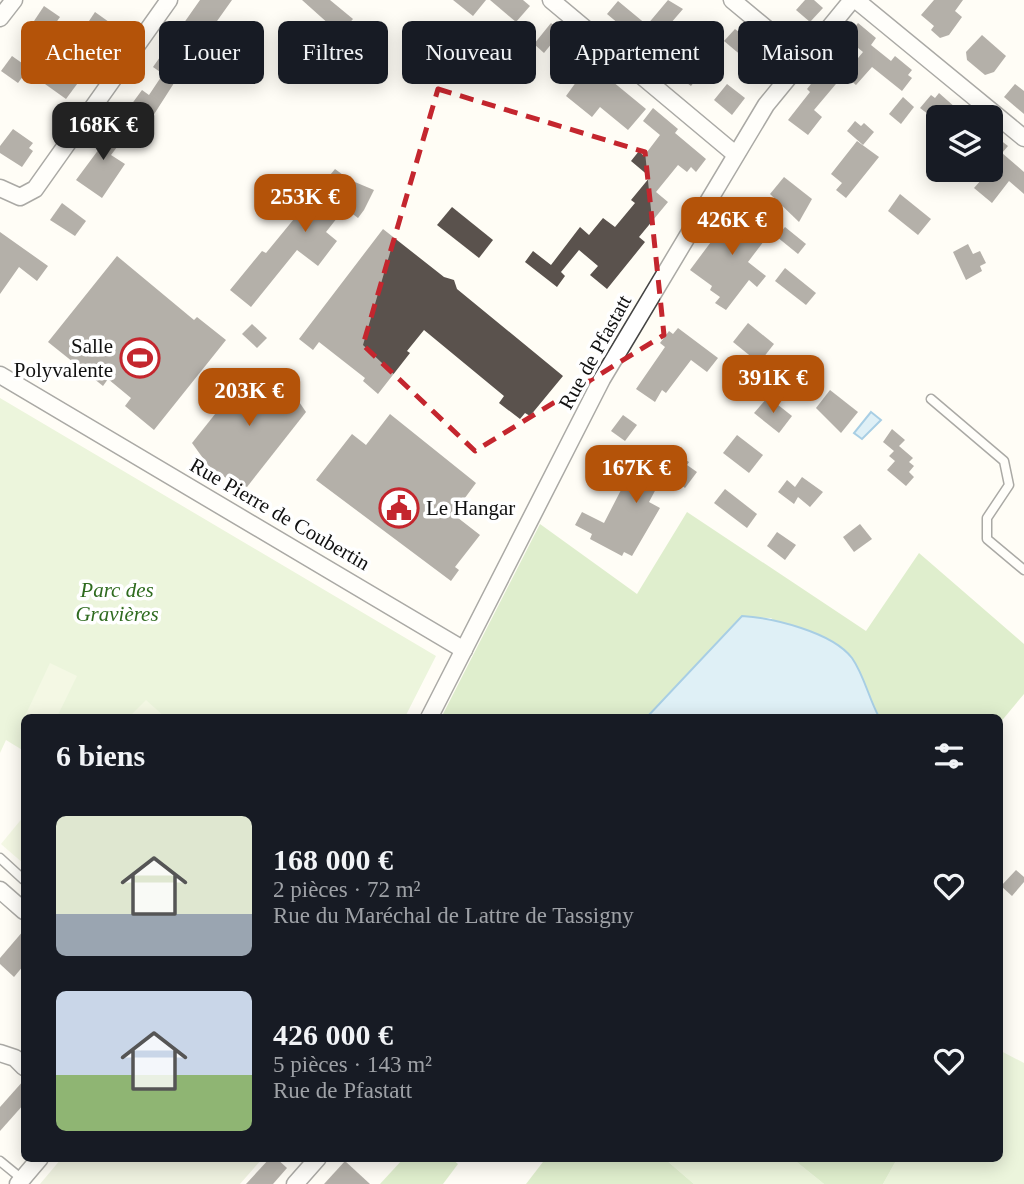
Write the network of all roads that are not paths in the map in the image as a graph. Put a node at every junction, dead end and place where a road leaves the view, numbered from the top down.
1 (14, 0) edge
2 (169, 0) edge
3 (551, 0) edge
4 (732, 0) edge
5 (854, 0) edge
6 (0, 18) edge
7 (757, 21) edge
8 (836, 21) edge
9 (783, 84) edge
10 (1024, 138) edge
11 (735, 154) junction
12 (0, 188) edge
13 (0, 375) edge
14 (931, 399) dead end
15 (1024, 570) edge
16 (464, 650) junction
17 (431, 714) edge
18 (0, 858) edge
19 (21, 877) edge
20 (0, 890) edge
21 (21, 908) edge
22 (0, 1053) edge
23 (21, 1064) edge
24 (0, 1161) edge
25 (37, 1162) edge
26 (314, 1162) edge
27 (20, 1182) edge
28 (295, 1184) edge

1 - 6 street
2 - 12 street
3 - 11 street
4 - 7 street
5 - 8 street, Rue de Pfastatt
5 - 10 street
9 - 11 street, Rue de Pfastatt
11 - 16 street, Rue de Pfastatt
13 - 16 street, Rue Pierre de Coubertin
14 - 15 lane
16 - 17 street, Rue de Pfastatt
18 - 19 lane
20 - 21 street
22 - 23 street
24 - 27 lane
25 - 27 street
26 - 28 street

